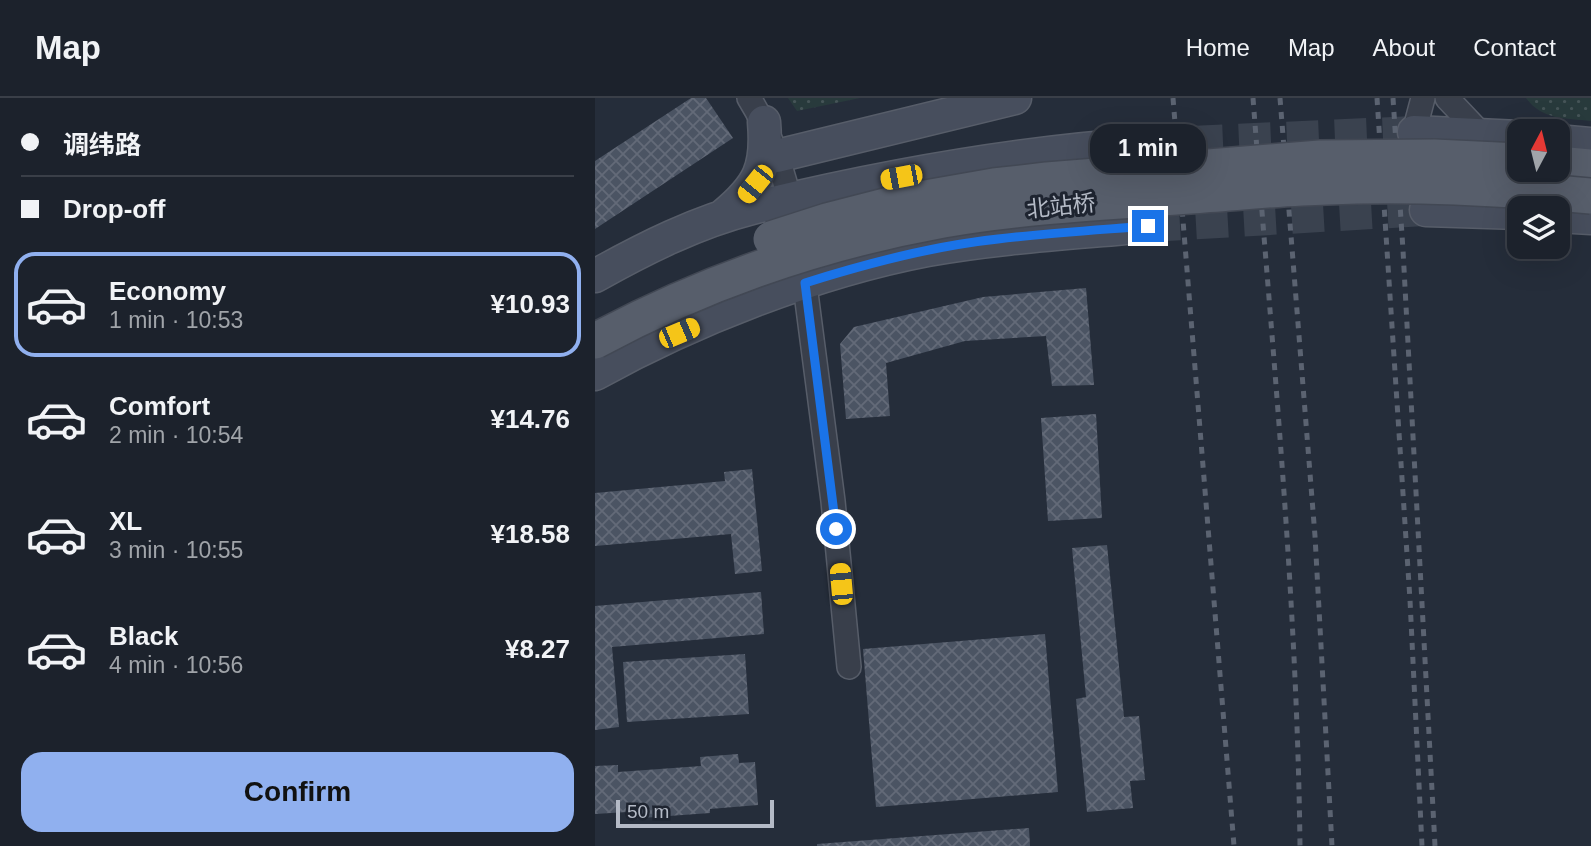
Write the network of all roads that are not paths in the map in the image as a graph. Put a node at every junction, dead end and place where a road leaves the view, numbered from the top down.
1 (1015, 98) edge
2 (1423, 98) edge
3 (1447, 98) edge
4 (757, 110) edge
5 (1413, 132) joint
6 (1481, 134) junction
7 (1507, 136) edge
8 (1570, 142) edge
9 (1143, 144) tunnel mouth
10 (1591, 144) edge
11 (777, 156) junction
12 (1507, 160) edge
13 (1570, 165) edge
14 (1591, 167) edge
15 (1591, 196) edge
16 (789, 200) junction
17 (1426, 210) tunnel mouth
18 (1507, 213) edge
19 (723, 216) junction
20 (1570, 217) edge
21 (1591, 218) edge
22 (1148, 226) tunnel mouth
23 (595, 276) edge
24 (805, 283) junction
25 (595, 314) edge
26 (595, 341) edge
27 (595, 374) edge
28 (849, 667) dead end

1 - 11 main road
2 - 5 street
3 - 6 street
4 - 11 street
4 - 19 main road
5 - 6 main road
6 - 7 main road
8 - 10 main road
9 - 16 main road
11 - 16 street
12 - 25 main road, 北站桥, bridge
13 - 14 main road
15 - 26 main road, 北站桥, bridge
16 - 19 main road
16 - 24 street
17 - 18 main road
19 - 23 main road
20 - 21 main road
22 - 24 main road
24 - 27 main road
24 - 28 street

